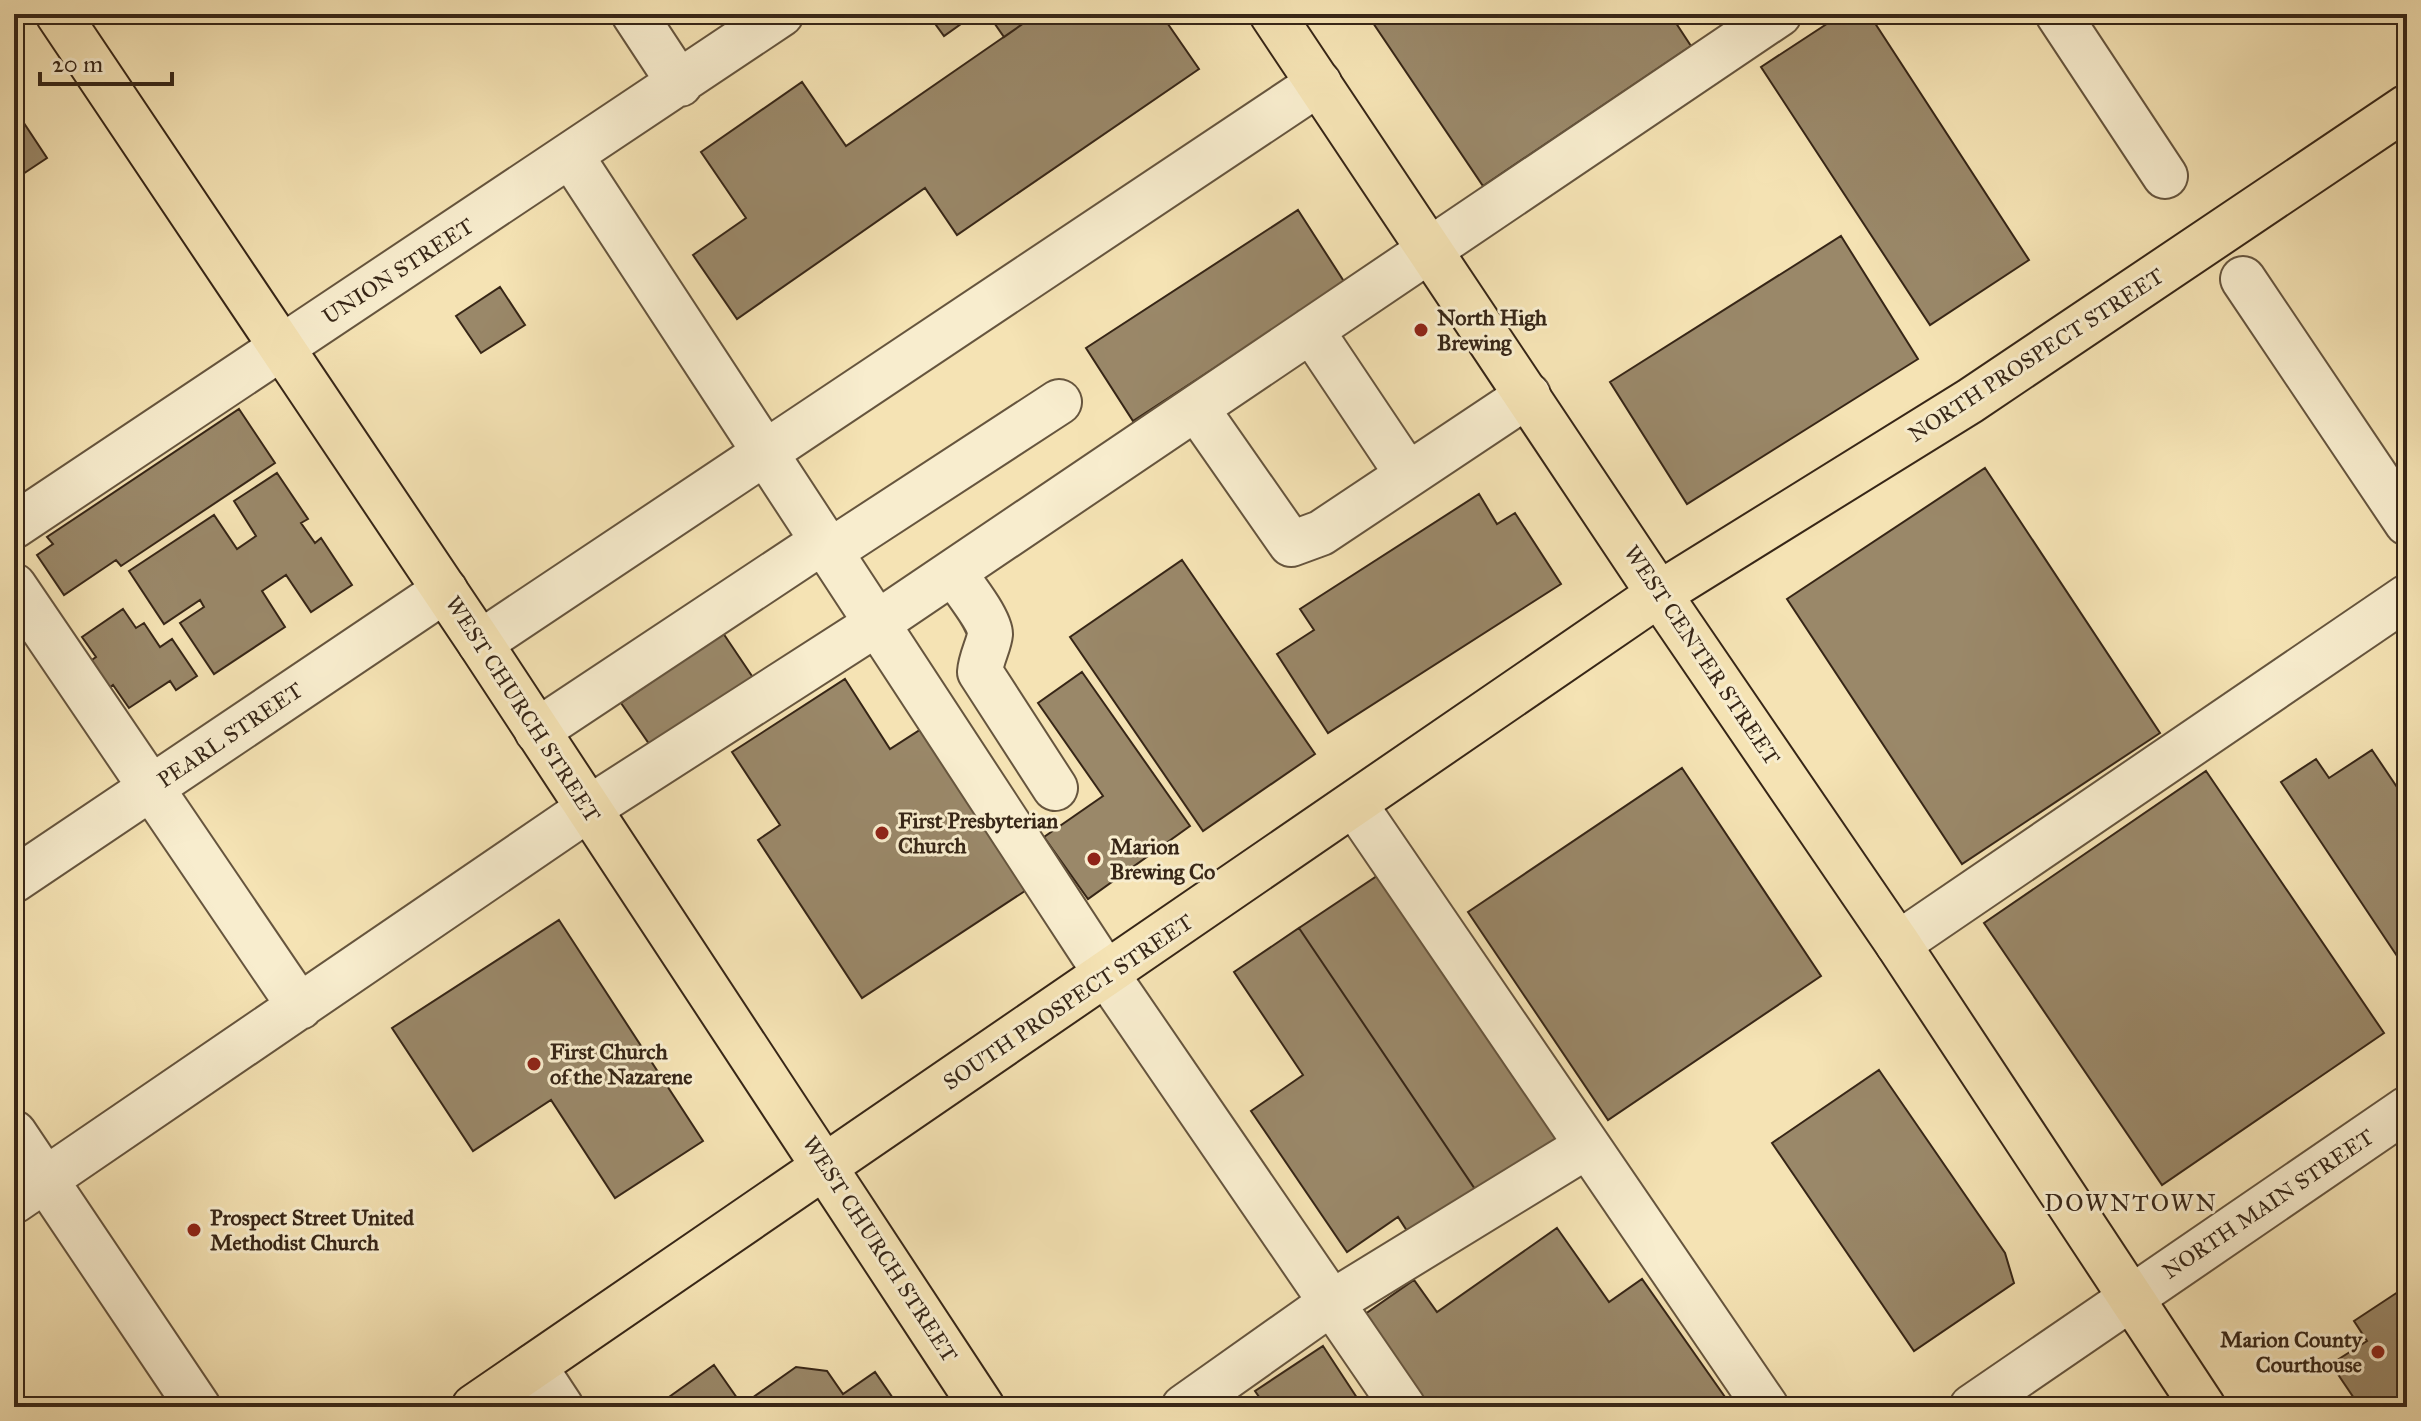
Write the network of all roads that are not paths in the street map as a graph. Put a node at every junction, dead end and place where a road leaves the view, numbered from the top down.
1 (58, 14) edge
2 (634, 14) edge
3 (781, 14) edge
4 (1272, 14) edge
5 (1779, 14) edge
6 (2058, 14) edge
7 (1319, 83) junction
8 (680, 84) junction
9 (2407, 107) edge
10 (571, 156) junction
11 (2165, 176) dead end
12 (1431, 249) junction
13 (2243, 279) dead end
14 (1311, 330) junction
15 (281, 348) junction
16 (1528, 395) junction
17 (1059, 402) dead end
18 (1196, 408) junction
19 (764, 452) junction
20 (1408, 475) junction
21 (2407, 523) edge
22 (14, 526) edge
23 (825, 547) junction
24 (953, 572) junction
25 (14, 586) edge
26 (445, 590) junction
27 (1659, 594) junction
28 (2407, 597) edge
29 (876, 624) junction
30 (480, 643) junction
31 (537, 731) junction
32 (152, 787) junction
33 (1055, 788) dead end
34 (1355, 805) junction
35 (588, 809) junction
36 (14, 880) edge
37 (1898, 944) junction
38 (1107, 975) junction
39 (300, 1007) junction
40 (2407, 1109) edge
41 (14, 1133) edge
42 (1587, 1146) junction
43 (827, 1167) junction
44 (30, 1190) edge
45 (2128, 1298) junction
46 (1331, 1303) junction
47 (534, 1366) junction
48 (198, 1407) edge
49 (474, 1407) edge
50 (561, 1407) edge
51 (982, 1407) edge
52 (1184, 1407) edge
53 (1403, 1407) edge
54 (1766, 1407) edge
55 (1972, 1407) edge
56 (2203, 1407) edge

1 - 15 main road, WEST CHURCH STREET
2 - 8 street
3 - 8 street, UNION STREET
4 - 7 main road, WEST CENTER STREET
5 - 12 street
6 - 11 street
7 - 12 main road, WEST CENTER STREET
7 - 19 street
8 - 10 street, UNION STREET
9 - 27 main road, NORTH PROSPECT STREET
10 - 15 street, UNION STREET
10 - 19 street
12 - 14 street
12 - 16 main road, WEST CENTER STREET
13 - 21 street
14 - 18 street
14 - 20 street
15 - 22 street, UNION STREET
15 - 26 main road, WEST CHURCH STREET
16 - 20 street
16 - 27 main road, WEST CENTER STREET
17 - 23 street
18 - 20 street
18 - 24 street
19 - 23 street
19 - 30 street
23 - 29 street
23 - 31 street
24 - 29 street
24 - 33 street
25 - 32 street
26 - 30 main road, WEST CHURCH STREET
26 - 32 street, PEARL STREET
27 - 34 main road, SOUTH PROSPECT STREET
27 - 37 main road, WEST CENTER STREET
28 - 37 street
29 - 35 street
29 - 38 street
30 - 31 main road, WEST CHURCH STREET
31 - 35 main road, WEST CHURCH STREET
32 - 36 street, PEARL STREET
32 - 39 street
34 - 38 main road, SOUTH PROSPECT STREET
34 - 42 street
35 - 39 street
35 - 43 main road, WEST CHURCH STREET
37 - 45 main road, WEST CENTER STREET
38 - 43 main road, SOUTH PROSPECT STREET
38 - 46 street
39 - 44 street
40 - 45 street, NORTH MAIN STREET
41 - 44 street
42 - 46 street
42 - 54 street
43 - 47 main road, SOUTH PROSPECT STREET
43 - 51 main road, WEST CHURCH STREET
44 - 48 street
45 - 55 street, NORTH MAIN STREET
45 - 56 main road, WEST CENTER STREET
46 - 52 street
46 - 53 street
47 - 49 main road, SOUTH PROSPECT STREET
47 - 50 street

